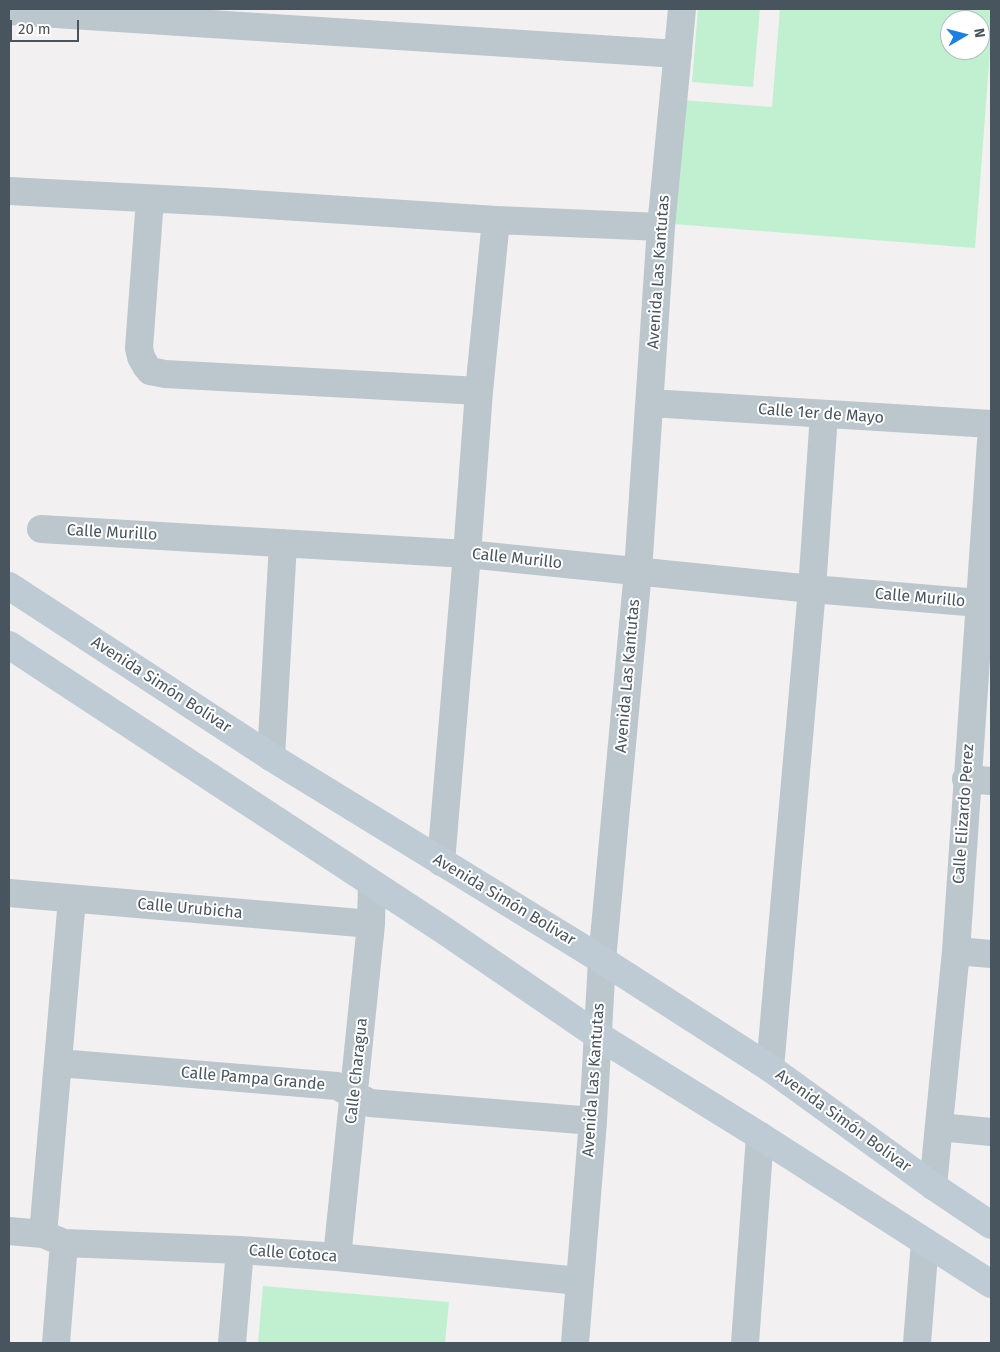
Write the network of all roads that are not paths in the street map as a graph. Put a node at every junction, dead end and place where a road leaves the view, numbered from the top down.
1 (682, 9) edge
2 (9, 11) edge
3 (678, 54) junction
4 (9, 191) edge
5 (150, 199) junction
6 (496, 220) junction
7 (661, 227) junction
8 (479, 391) junction
9 (650, 403) junction
10 (824, 414) junction
11 (991, 424) edge
12 (991, 441) edge
13 (41, 528) dead end
14 (283, 543) junction
15 (467, 554) junction
16 (638, 571) junction
17 (9, 586) edge
18 (812, 589) junction
19 (985, 604) edge
20 (9, 645) edge
21 (271, 757) junction
22 (979, 780) edge
23 (441, 862) junction
24 (372, 884) junction
25 (9, 893) edge
26 (72, 899) junction
27 (371, 924) junction
28 (956, 950) junction
29 (991, 954) edge
30 (602, 960) junction
31 (596, 1035) junction
32 (59, 1063) junction
33 (770, 1068) junction
34 (354, 1095) junction
35 (593, 1121) junction
36 (938, 1127) junction
37 (991, 1132) edge
38 (760, 1136) junction
39 (933, 1186) junction
40 (991, 1225) edge
41 (9, 1231) edge
42 (54, 1239) junction
43 (925, 1242) junction
44 (240, 1250) junction
45 (337, 1257) junction
46 (579, 1281) junction
47 (991, 1284) edge
48 (56, 1343) edge
49 (232, 1343) edge
50 (575, 1343) edge
51 (745, 1343) edge
52 (918, 1343) edge

1 - 3 street, Avenida Las Kantutas
2 - 3 street
3 - 7 street, Avenida Las Kantutas
4 - 5 street
5 - 6 street
5 - 8 street
6 - 7 street
6 - 8 street
7 - 9 street, Avenida Las Kantutas
8 - 15 street
9 - 10 street, Calle 1er de Mayo
9 - 16 street, Avenida Las Kantutas
10 - 11 street, Calle 1er de Mayo
10 - 18 street
12 - 19 street, Calle Elizardo Perez
13 - 14 street, Calle Murillo
14 - 15 street, Calle Murillo
14 - 21 street
15 - 16 street, Calle Murillo
15 - 23 street
16 - 18 street, Calle Murillo
16 - 30 street, Avenida Las Kantutas
17 - 21 street, Avenida Simón Bolívar
18 - 19 street, Calle Murillo
18 - 33 street
19 - 22 street, Calle Elizardo Perez
20 - 24 street
21 - 23 street, Avenida Simón Bolívar
22 - 28 street, Calle Elizardo Perez
23 - 30 street, Avenida Simón Bolívar
24 - 27 street, Calle Charagua
24 - 31 street
25 - 26 street, Calle Urubicha
26 - 27 street, Calle Urubicha
26 - 32 street
27 - 34 street, Calle Charagua
28 - 29 street
28 - 36 street, Calle Elizardo Perez
30 - 31 street, Avenida Las Kantutas
30 - 33 street, Avenida Simón Bolívar
31 - 35 street, Avenida Las Kantutas
31 - 38 street
32 - 34 street, Calle Pampa Grande
32 - 42 street
33 - 39 street, Avenida Simón Bolívar
34 - 35 street, Calle Pampa Grande
34 - 45 street, Calle Charagua
35 - 46 street, Avenida Las Kantutas
36 - 37 street
36 - 39 street, Calle Elizardo Perez
38 - 43 street
38 - 51 street
39 - 40 street, Avenida Simón Bolívar
41 - 42 street, Calle Cotoca
42 - 44 street, Calle Cotoca
42 - 48 street
43 - 47 street
43 - 52 street
44 - 45 street, Calle Cotoca
44 - 49 street
45 - 46 street, Calle Cotoca
46 - 50 street, Avenida Las Kantutas

